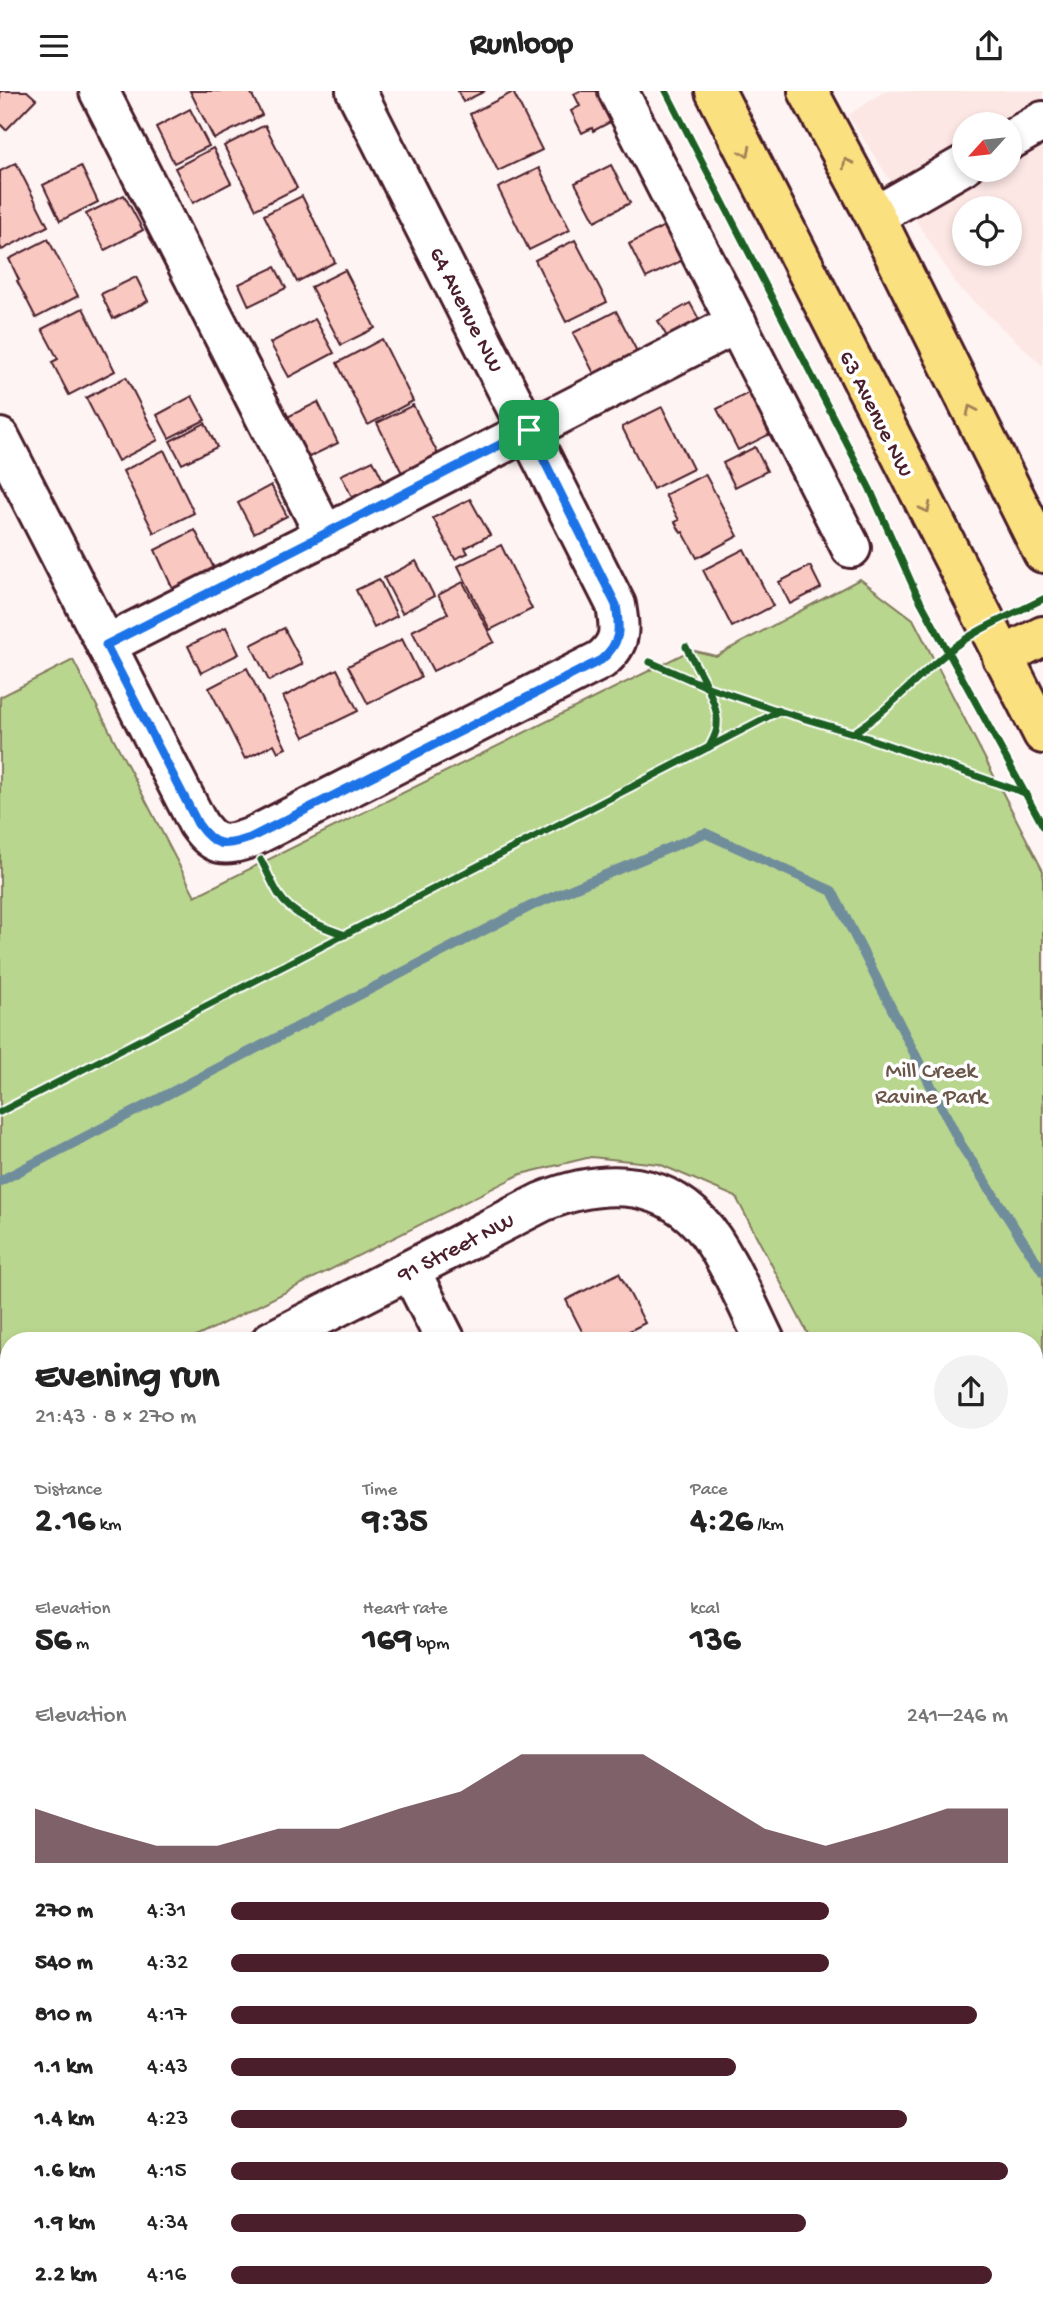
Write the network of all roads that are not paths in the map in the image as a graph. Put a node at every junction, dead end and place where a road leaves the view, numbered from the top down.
1 (99, 91) edge
2 (356, 91) edge
3 (618, 91) edge
4 (715, 91) edge
5 (808, 91) edge
6 (1043, 121) edge
7 (1022, 133) edge
8 (952, 172) edge
9 (874, 216) junction
10 (737, 323) junction
11 (529, 430) junction
12 (0, 437) edge
13 (1001, 471) junction
14 (1043, 501) edge
15 (325, 535) junction
16 (851, 548) dead end
17 (1043, 554) edge
18 (1043, 636) edge
19 (106, 645) junction
20 (1002, 657) junction
21 (1043, 734) edge
22 (410, 1270) junction
23 (289, 1332) edge
24 (441, 1332) edge
25 (760, 1332) edge

1 - 15 street
2 - 11 street, 64 Avenue NW
3 - 10 street
4 -> 20 main road, 63 Avenue NW
9 -> 5 main road
6 - 7 street
8 - 9 street
13 -> 9 main road
10 - 11 street
10 - 16 street
11 - 15 street
11 - 19 street, 64 Avenue NW
12 - 19 street
13 - 14 main road
13 - 17 main road
15 - 19 street
18 - 20 main road
20 - 21 main road, 63 Avenue NW
22 - 23 street, 91 Street NW
22 - 24 street
22 - 25 street, 91 Street NW

